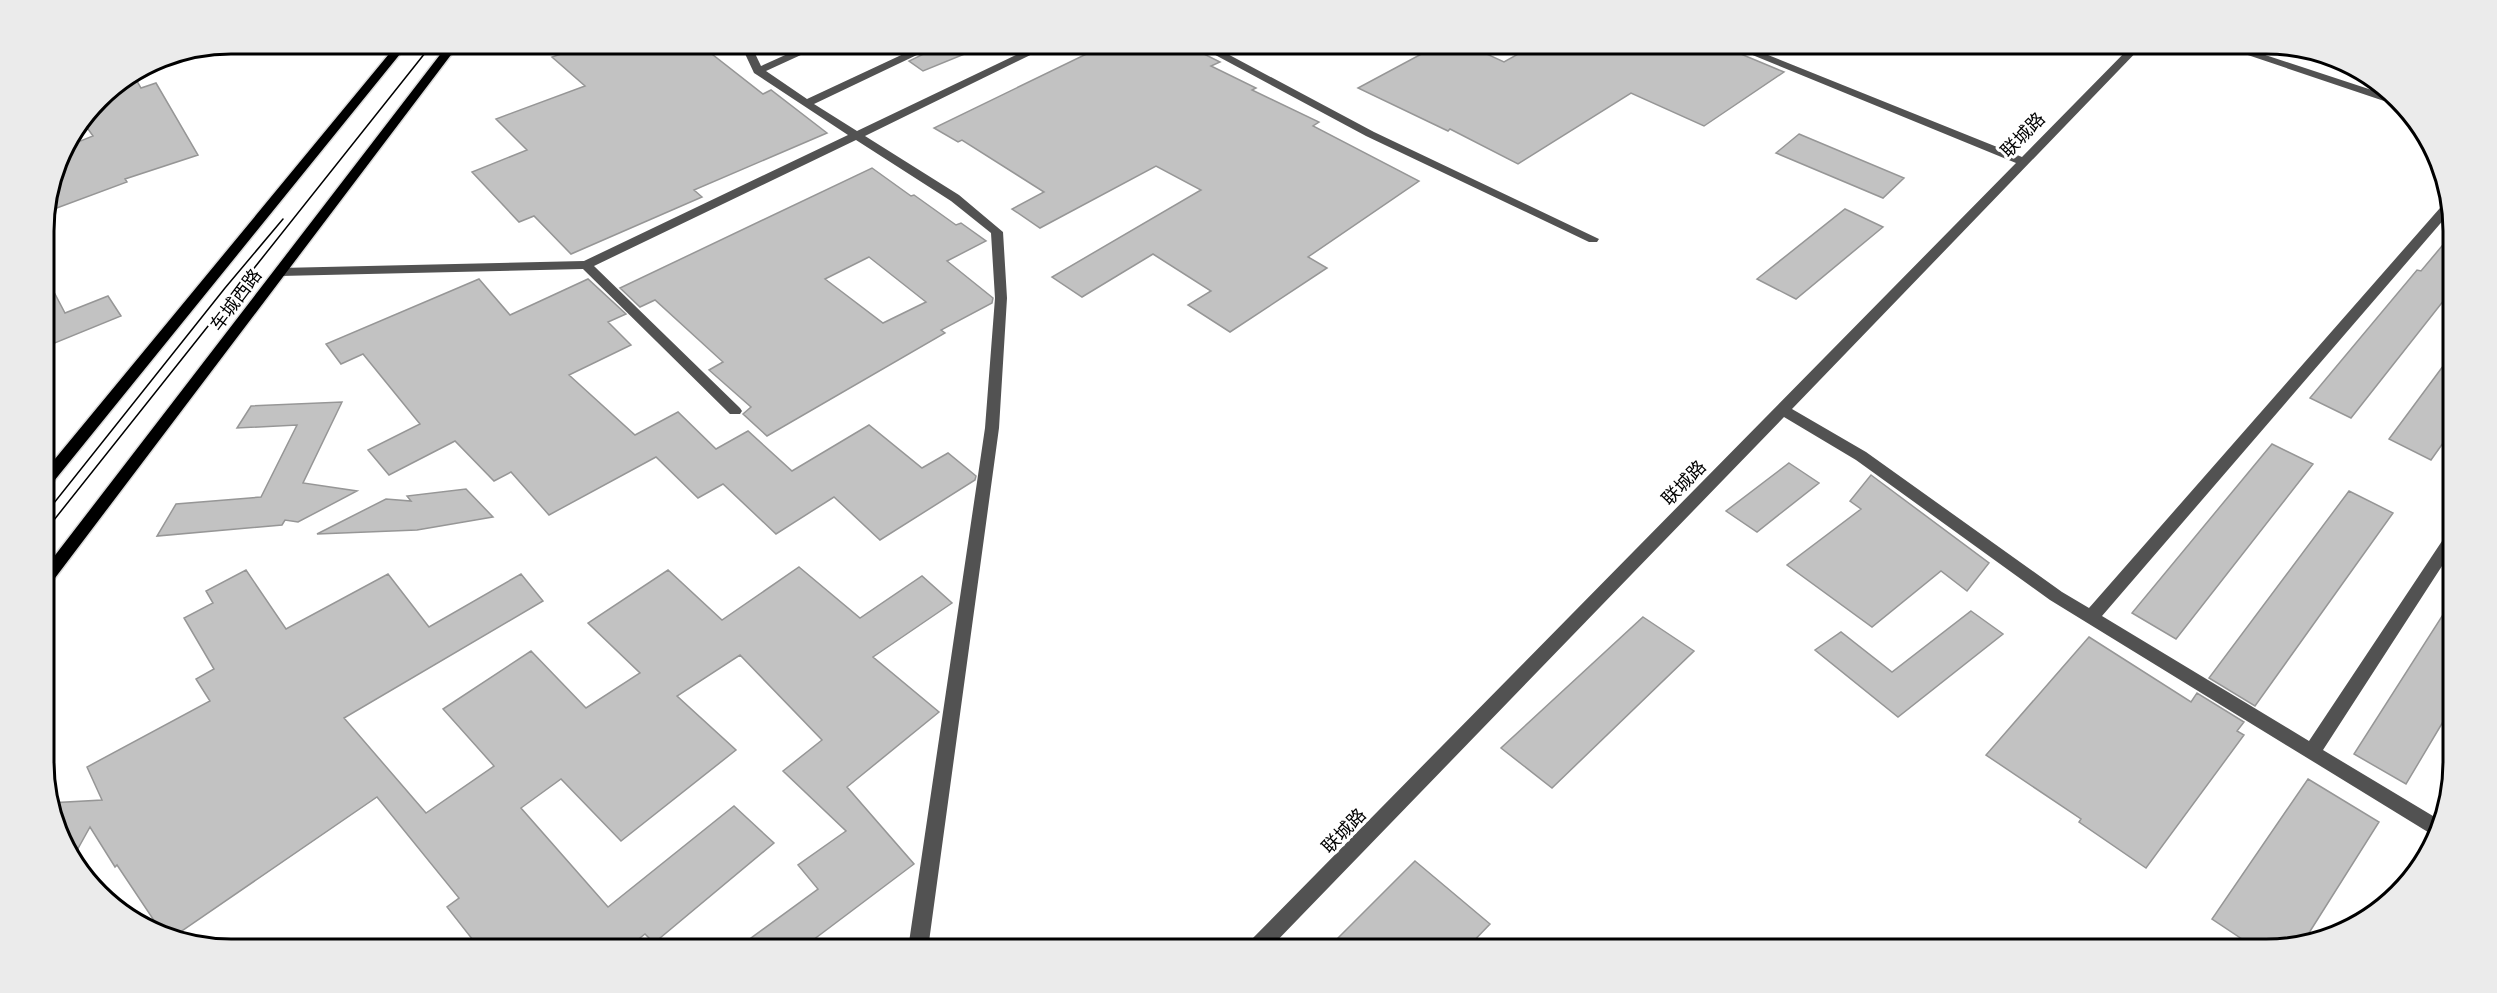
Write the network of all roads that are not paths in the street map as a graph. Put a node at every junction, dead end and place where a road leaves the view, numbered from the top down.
1 (396, 54) edge
2 (447, 54) edge
3 (750, 54) edge
4 (798, 54) edge
5 (915, 54) edge
6 (1029, 54) edge
7 (1217, 54) edge
8 (1753, 54) edge
9 (2130, 54) edge
10 (2248, 54) edge
11 (758, 71) junction
12 (2382, 97) edge
13 (806, 104) junction
14 (855, 135) junction
15 (2024, 162) junction
16 (2442, 214) edge
17 (1593, 239) dead end
18 (586, 265) junction
19 (280, 272) junction
20 (1783, 410) junction
21 (735, 411) dead end
22 (54, 471) edge
23 (2443, 551) edge
24 (54, 568) edge
25 (2091, 617) junction
26 (2312, 752) junction
27 (2432, 825) edge
28 (919, 939) edge
29 (1266, 939) edge

1 - 22 main road, 车城西路
2 - 19 main road, 车城西路
3 - 11 street
4 - 11 street
5 - 13 street
6 - 14 street
7 - 17 street
8 - 15 street
9 - 15 street, 联城路
10 - 12 street
11 - 13 street
13 - 14 street
14 - 18 street
14 - 28 street
15 - 20 street, 联城路
16 - 25 street
18 - 19 street
18 - 21 street
19 - 24 main road, 车城西路
20 - 25 street
20 - 29 street, 联城路
23 - 26 street
25 - 26 street
26 - 27 street

